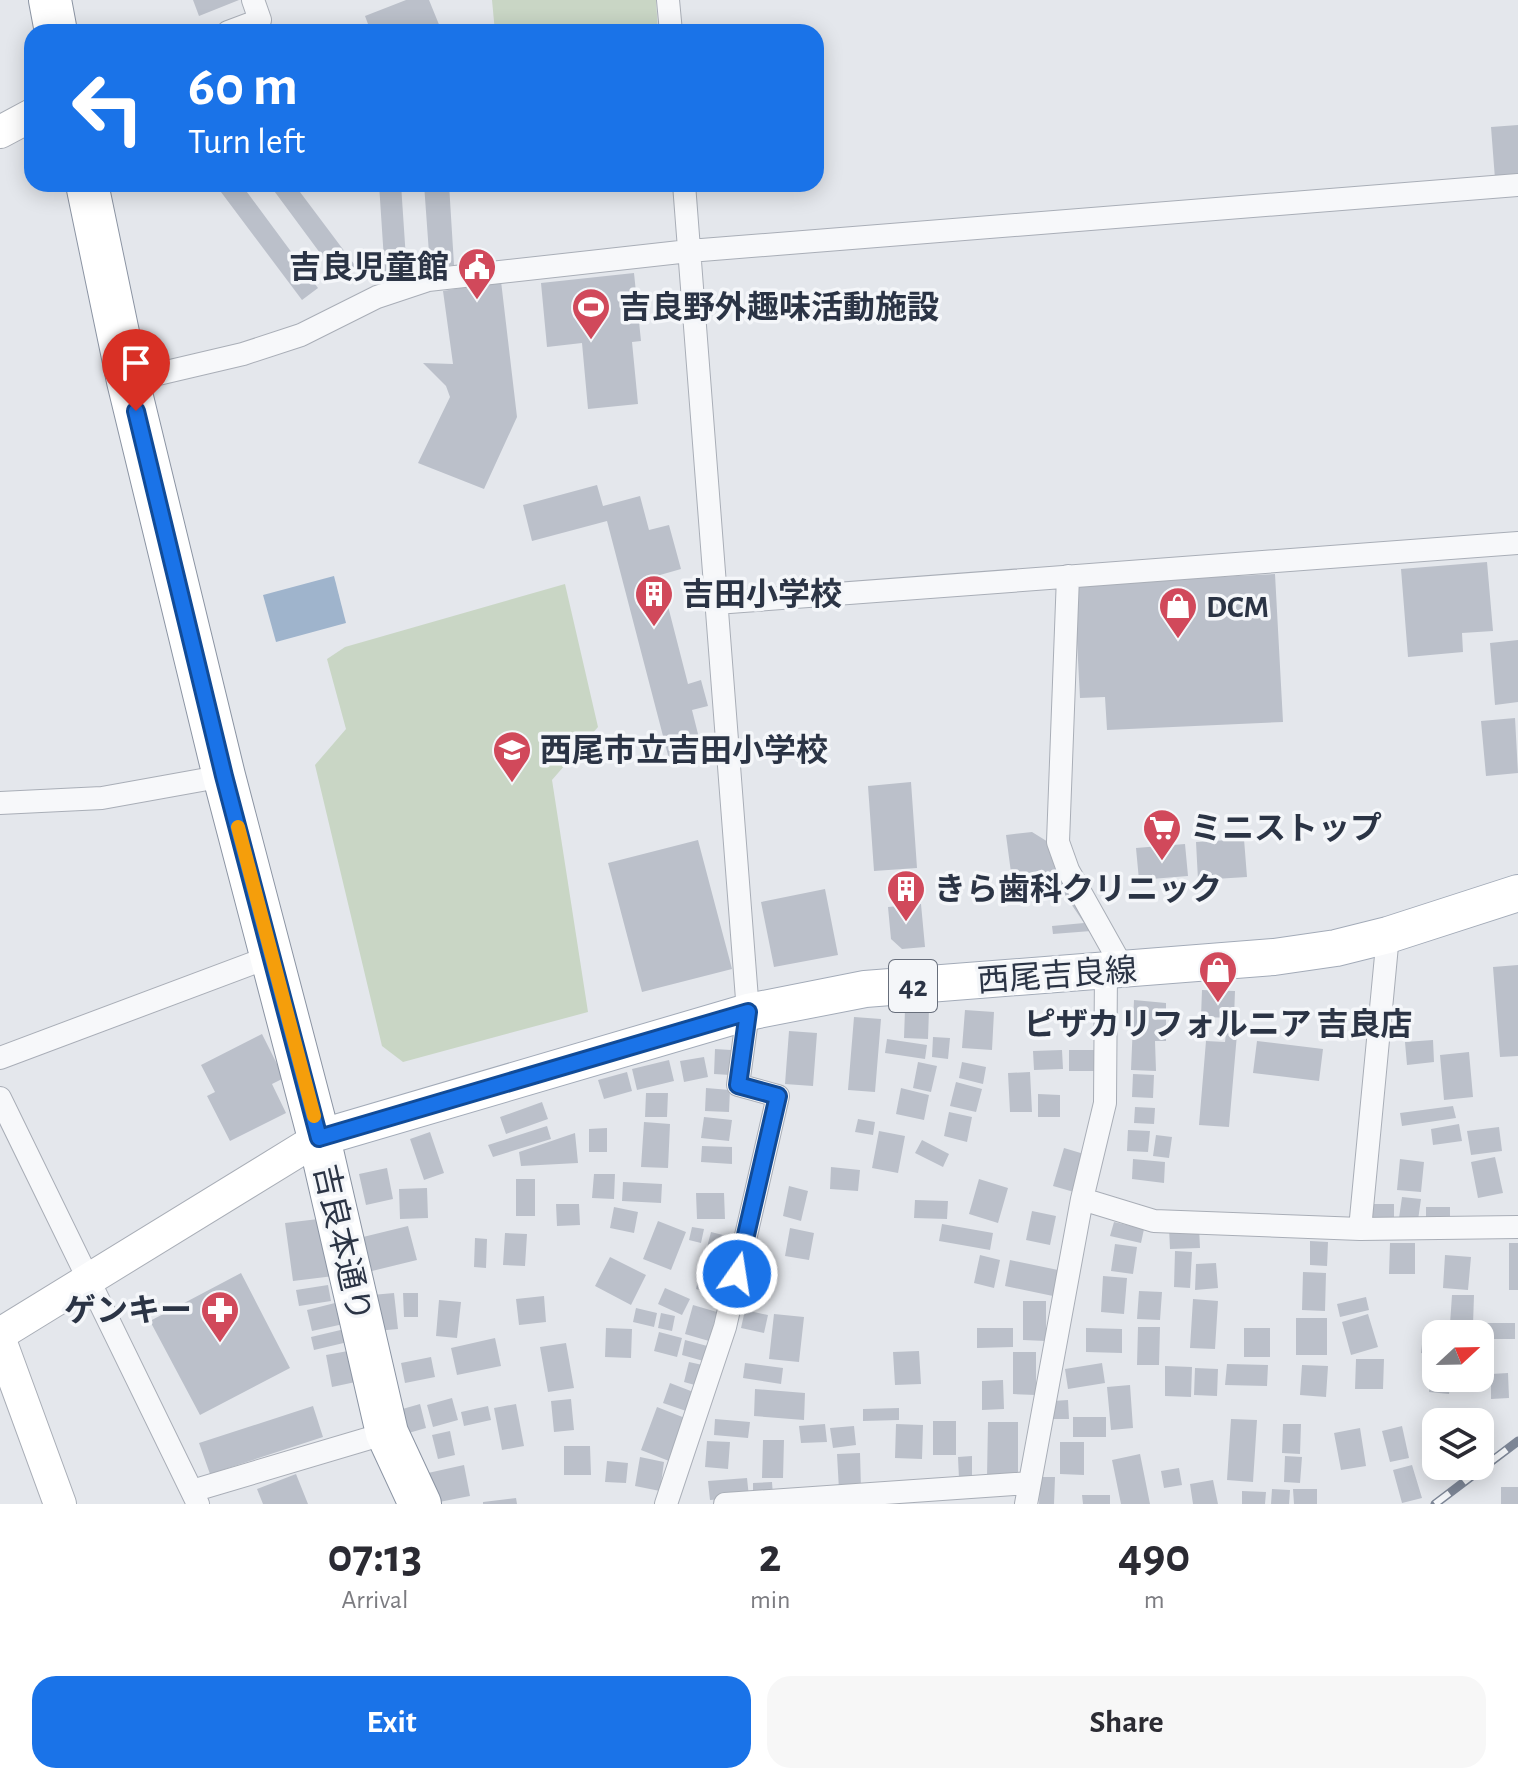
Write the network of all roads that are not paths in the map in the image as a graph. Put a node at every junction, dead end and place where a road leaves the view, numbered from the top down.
1 (50, 0) edge
2 (253, 0) edge
3 (668, 0) edge
4 (54, 24) edge
5 (250, 24) edge
6 (670, 24) edge
7 (24, 119) edge
8 (0, 132) edge
9 (1518, 185) edge
10 (89, 192) edge
11 (685, 192) edge
12 (689, 251) junction
13 (128, 381) junction
14 (1518, 543) edge
15 (1068, 576) junction
16 (716, 603) junction
17 (224, 776) junction
18 (0, 803) edge
19 (1518, 893) edge
20 (1388, 935) junction
21 (272, 956) junction
22 (1115, 970) junction
23 (748, 1012) junction
24 (0, 1058) edge
25 (0, 1098) edge
26 (319, 1138) junction
27 (1082, 1199) junction
28 (1518, 1227) edge
29 (1360, 1229) junction
30 (89, 1280) junction
31 (0, 1334) edge
32 (0, 1340) edge
33 (387, 1433) junction
34 (1028, 1494) edge
35 (195, 1498) edge
36 (60, 1504) edge
37 (420, 1504) edge
38 (666, 1504) edge
39 (725, 1504) edge

1 - 4 highway
2 - 5 street
3 - 6 street
7 - 8 street
9 - 12 street
10 - 13 highway, 吉良本通り
11 - 12 street
12 - 13 street
12 - 16 street
13 - 17 highway, 吉良本通り
14 - 15 street
15 - 16 street
15 - 22 street
16 - 23 street
17 - 18 street
17 - 21 highway, 吉良本通り
19 - 20 main road, 西尾吉良線 / 42
20 - 22 main road, 西尾吉良線 / 42
20 - 29 street
21 - 24 street
21 - 26 highway, 吉良本通り
22 - 23 main road, 西尾吉良線 / 42
22 - 27 street
23 - 26 main road, 西尾吉良線 / 42
23 - 38 street
25 - 30 street
26 - 30 street
26 - 33 highway, 吉良本通り
27 - 29 street
27 - 34 street
28 - 29 street
30 - 31 street
30 - 35 street
32 - 36 street
33 - 35 street
33 - 37 highway, 吉良本通り
34 - 39 street

